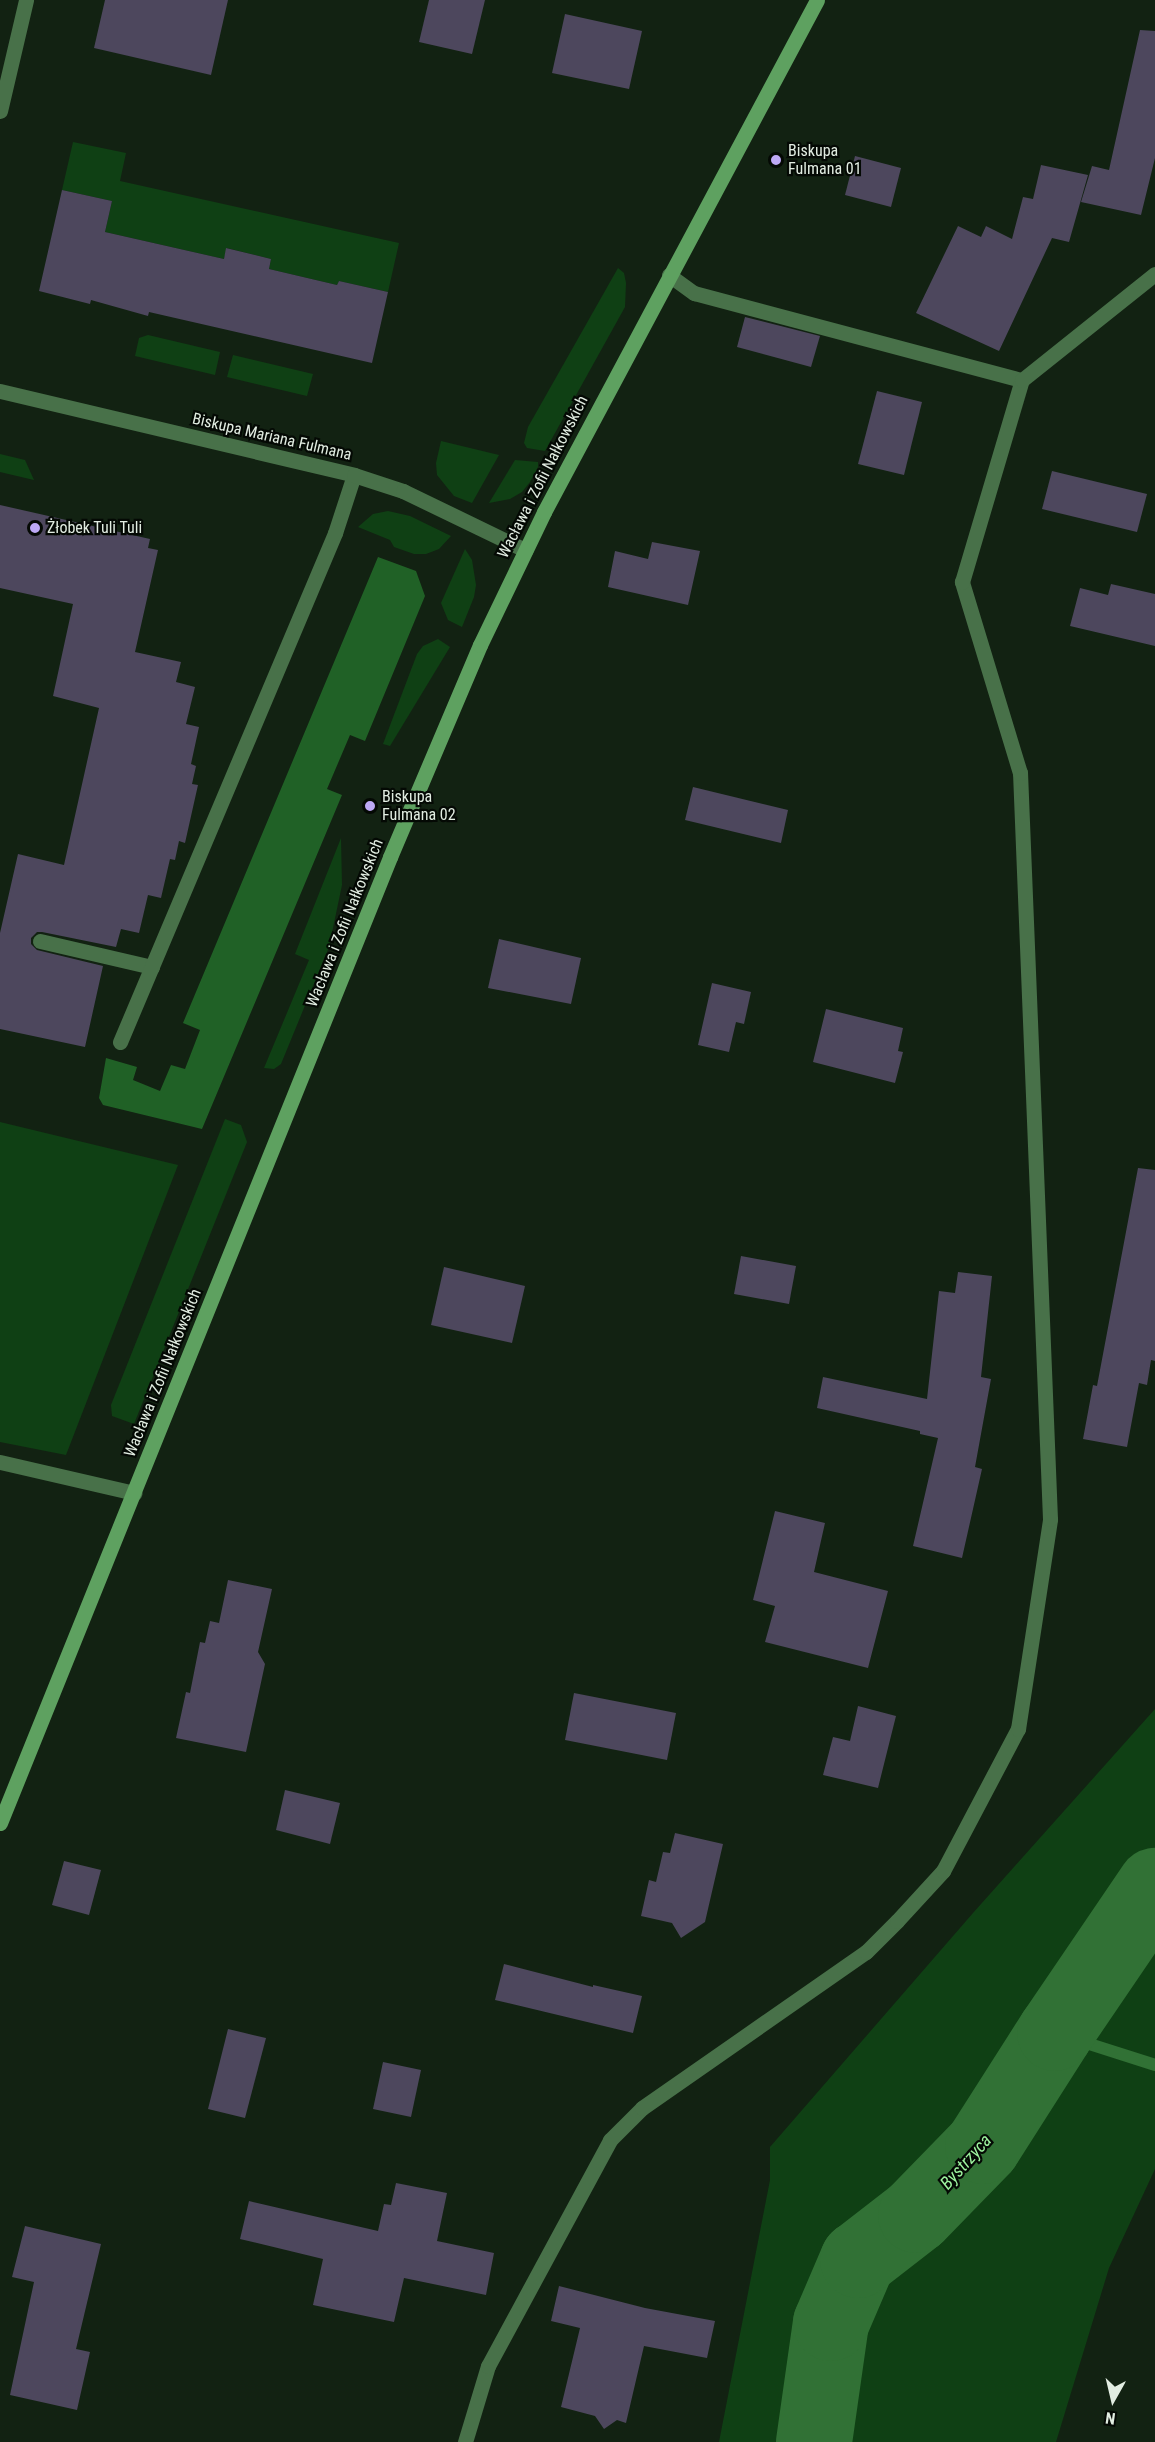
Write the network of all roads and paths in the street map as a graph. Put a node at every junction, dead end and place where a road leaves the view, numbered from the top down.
1 (26, 0) edge
2 (817, 0) edge
3 (0, 111) edge
4 (1155, 274) edge
5 (669, 276) junction
6 (1022, 380) junction
7 (0, 391) edge
8 (354, 475) junction
9 (525, 550) junction
10 (40, 941) dead end
11 (152, 967) junction
12 (120, 1042) dead end
13 (0, 1462) edge
14 (134, 1493) junction
15 (0, 1823) edge
16 (465, 2442) edge

1 - 3 street
2 - 5 street, Wacława i Zofii Nałkowskich
4 - 6 street
5 - 6 street
5 - 9 street, Wacława i Zofii Nałkowskich
6 - 16 street
7 - 8 street, Biskupa Mariana Fulmana
8 - 9 street, Biskupa Mariana Fulmana
8 - 11 street
9 - 14 street, Wacława i Zofii Nałkowskich
10 - 11 street
11 - 12 street
13 - 14 street
14 - 15 street, Wacława i Zofii Nałkowskich

